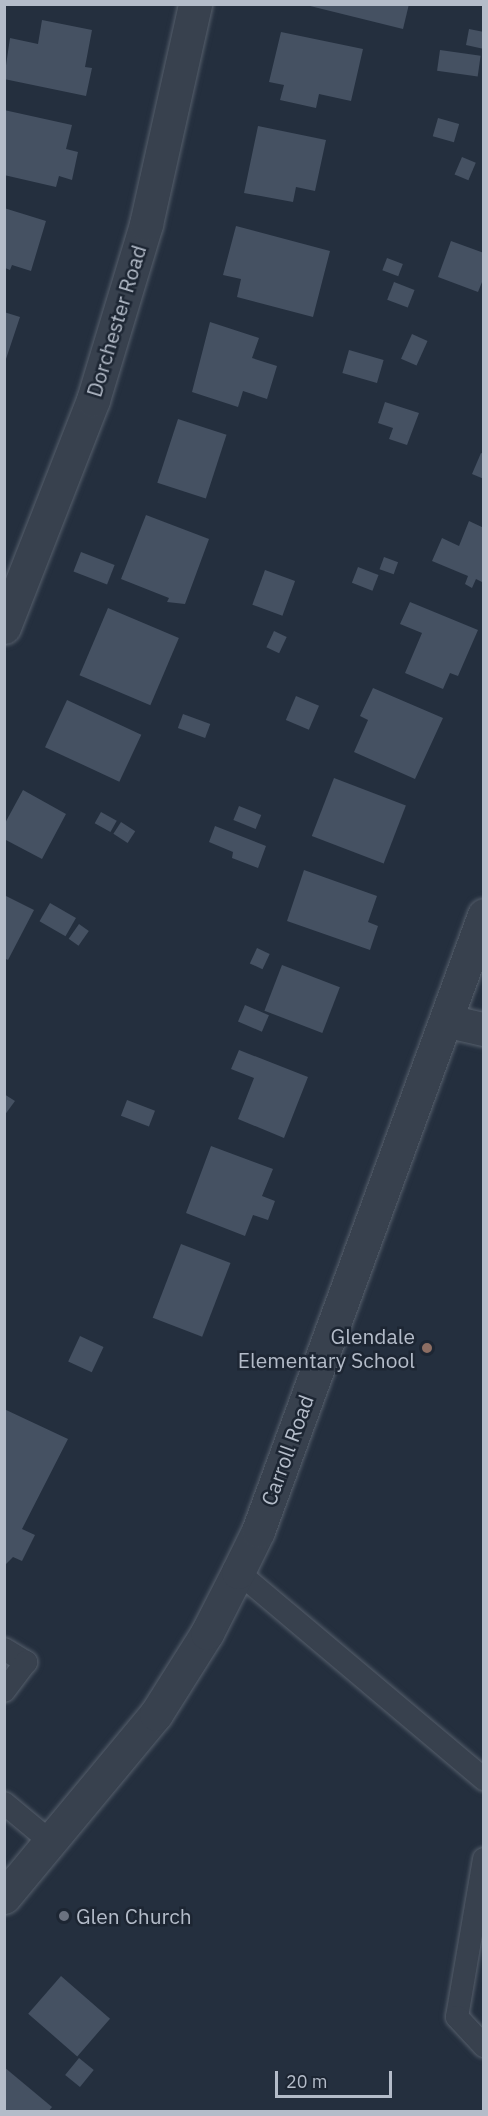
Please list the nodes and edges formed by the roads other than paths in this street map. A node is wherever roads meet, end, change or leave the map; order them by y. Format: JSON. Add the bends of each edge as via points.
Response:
{"nodes":[{"id":1,"x":195,"y":4,"type":"edge"},
{"id":2,"x":4,"y":627,"type":"edge"},
{"id":3,"x":483,"y":915,"type":"edge"},
{"id":4,"x":448,"y":1022,"type":"junction"},
{"id":5,"x":483,"y":1029,"type":"edge"},
{"id":6,"x":238,"y":1572,"type":"junction"},
{"id":7,"x":4,"y":1649,"type":"edge"},
{"id":8,"x":4,"y":1691,"type":"edge"},
{"id":9,"x":483,"y":1779,"type":"edge"},
{"id":10,"x":4,"y":1803,"type":"edge"},
{"id":11,"x":51,"y":1842,"type":"junction"},
{"id":12,"x":483,"y":1859,"type":"edge"},
{"id":13,"x":4,"y":1897,"type":"edge"},
{"id":14,"x":483,"y":2046,"type":"edge"}],
"edges":[{"from":1,"to":2,"type":"street","name":"Dorchester Road","via":[[146,224],[93,400]]},
{"from":3,"to":4,"type":"street","name":"Carroll Road"},
{"from":4,"to":5,"type":"street"},
{"from":4,"to":6,"type":"street","name":"Carroll Road","via":[[258,1531]]},
{"from":6,"to":9,"type":"lane"},
{"from":6,"to":11,"type":"street","name":"Carroll Road","via":[[207,1633],[156,1714]]},
{"from":7,"to":8,"type":"lane","via":[[26,1662]]},
{"from":10,"to":11,"type":"lane"},
{"from":11,"to":13,"type":"street","name":"Carroll Road"},
{"from":12,"to":14,"type":"lane","via":[[457,2017]]}]}
